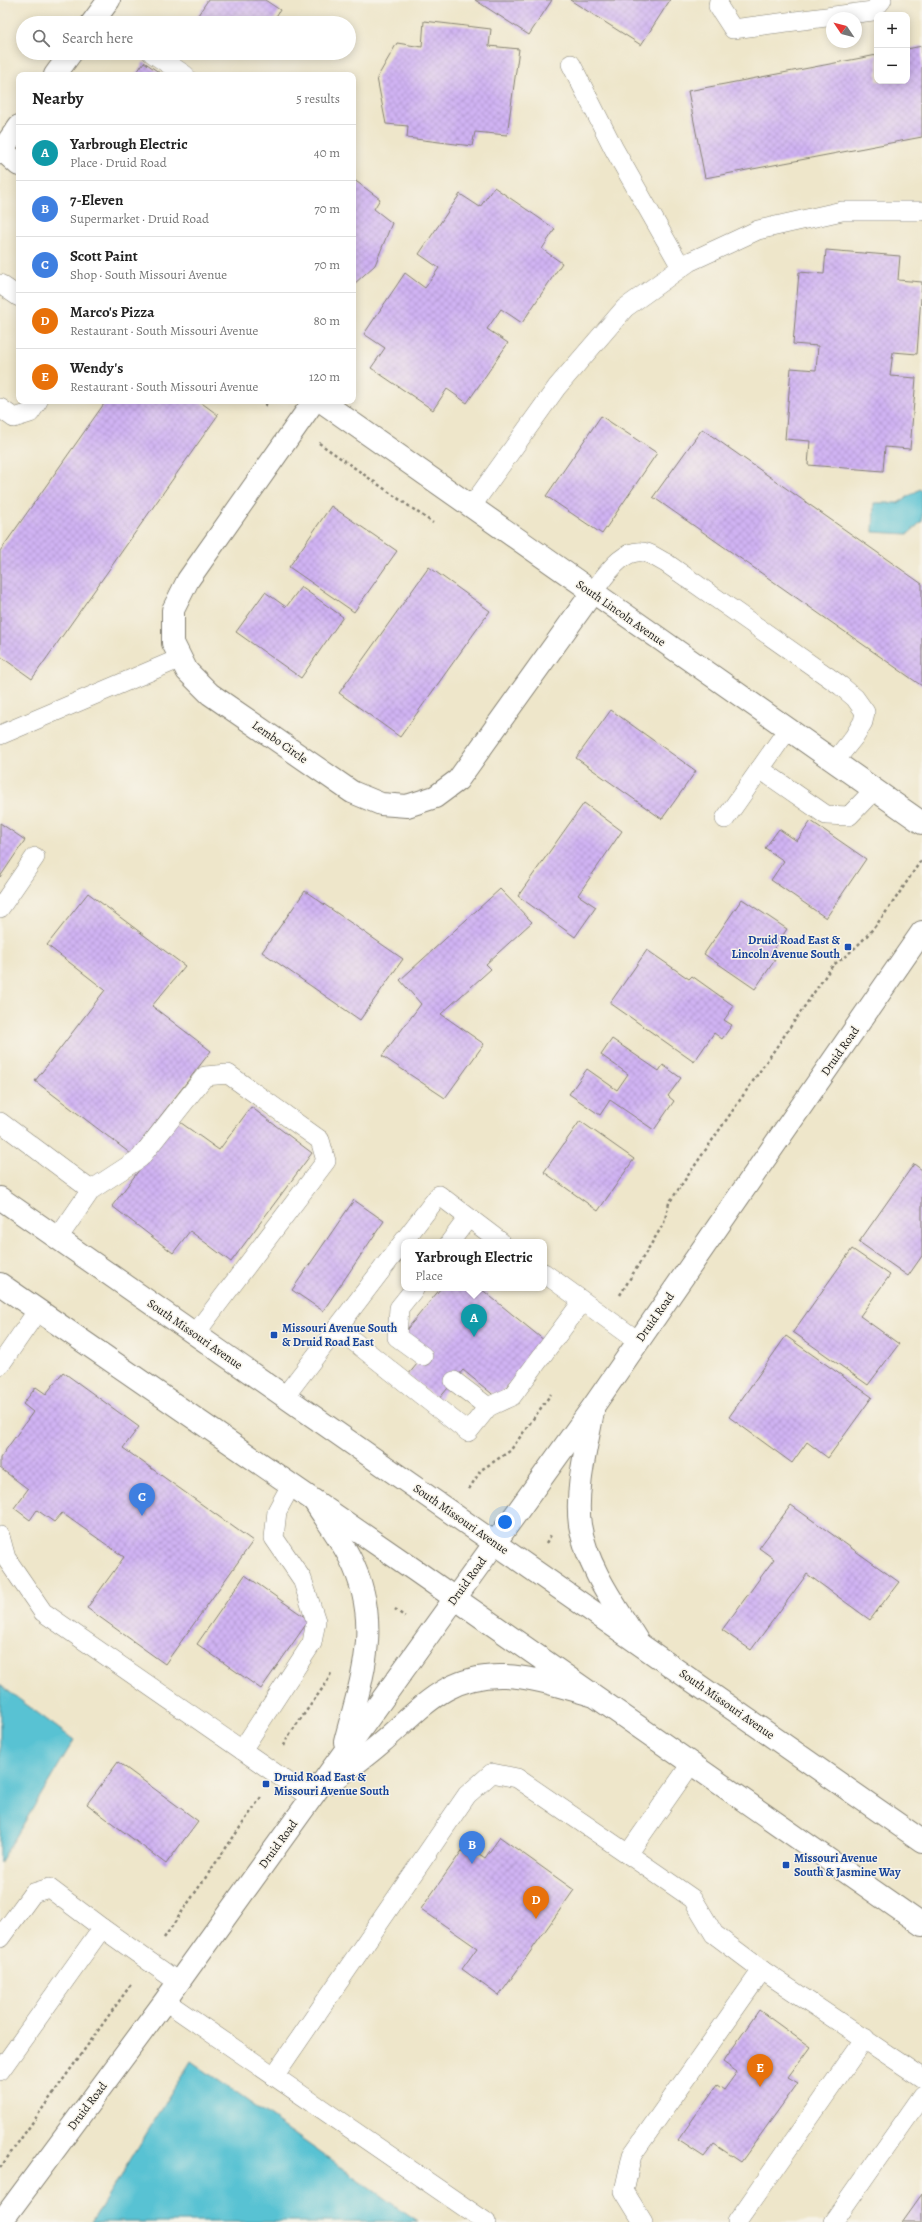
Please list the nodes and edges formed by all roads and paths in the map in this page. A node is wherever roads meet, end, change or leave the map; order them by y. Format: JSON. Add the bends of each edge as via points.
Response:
{"nodes":[{"id":1,"x":719,"y":0,"type":"edge"},
{"id":2,"x":882,"y":0,"type":"edge"},
{"id":3,"x":66,"y":60,"type":"edge"},
{"id":4,"x":162,"y":60,"type":"edge"},
{"id":5,"x":571,"y":64,"type":"dead end"},
{"id":6,"x":57,"y":72,"type":"edge"},
{"id":7,"x":180,"y":72,"type":"edge"},
{"id":8,"x":16,"y":130,"type":"edge"},
{"id":9,"x":1,"y":151,"type":"edge"},
{"id":10,"x":16,"y":163,"type":"edge"},
{"id":11,"x":922,"y":211,"type":"edge"},
{"id":12,"x":681,"y":267,"type":"junction"},
{"id":13,"x":0,"y":284,"type":"edge"},
{"id":14,"x":16,"y":296,"type":"edge"},
{"id":15,"x":36,"y":404,"type":"edge"},
{"id":16,"x":312,"y":404,"type":"edge"},
{"id":17,"x":325,"y":404,"type":"edge"},
{"id":18,"x":0,"y":408,"type":"edge"},
{"id":19,"x":316,"y":440,"type":"dead end"},
{"id":20,"x":471,"y":507,"type":"junction"},
{"id":21,"x":433,"y":523,"type":"dead end"},
{"id":22,"x":592,"y":593,"type":"junction"},
{"id":23,"x":181,"y":658,"type":"junction"},
{"id":24,"x":788,"y":729,"type":"junction"},
{"id":25,"x":0,"y":735,"type":"edge"},
{"id":26,"x":834,"y":762,"type":"junction"},
{"id":27,"x":760,"y":769,"type":"junction"},
{"id":28,"x":874,"y":790,"type":"junction"},
{"id":29,"x":726,"y":819,"type":"dead end"},
{"id":30,"x":922,"y":823,"type":"edge"},
{"id":31,"x":35,"y":857,"type":"dead end"},
{"id":32,"x":922,"y":859,"type":"edge"},
{"id":33,"x":920,"y":862,"type":"dead end"},
{"id":34,"x":0,"y":908,"type":"edge"},
{"id":35,"x":922,"y":932,"type":"edge"},
{"id":36,"x":0,"y":1122,"type":"edge"},
{"id":37,"x":91,"y":1190,"type":"junction"},
{"id":38,"x":0,"y":1198,"type":"edge"},
{"id":39,"x":468,"y":1218,"type":"junction"},
{"id":40,"x":58,"y":1238,"type":"junction"},
{"id":41,"x":405,"y":1239,"type":"edge"},
{"id":42,"x":452,"y":1239,"type":"edge"},
{"id":43,"x":498,"y":1239,"type":"edge"},
{"id":44,"x":401,"y":1244,"type":"edge"},
{"id":45,"x":547,"y":1275,"type":"edge"},
{"id":46,"x":0,"y":1284,"type":"edge"},
{"id":47,"x":413,"y":1291,"type":"edge"},
{"id":48,"x":582,"y":1302,"type":"junction"},
{"id":49,"x":38,"y":1310,"type":"junction"},
{"id":50,"x":337,"y":1328,"type":"junction"},
{"id":51,"x":195,"y":1334,"type":"junction"},
{"id":52,"x":638,"y":1341,"type":"junction"},
{"id":53,"x":423,"y":1356,"type":"dead end"},
{"id":54,"x":0,"y":1365,"type":"edge"},
{"id":55,"x":454,"y":1380,"type":"dead end"},
{"id":56,"x":285,"y":1396,"type":"junction"},
{"id":57,"x":595,"y":1404,"type":"junction"},
{"id":58,"x":488,"y":1407,"type":"junction"},
{"id":59,"x":291,"y":1485,"type":"junction"},
{"id":60,"x":314,"y":1501,"type":"junction"},
{"id":61,"x":0,"y":1536,"type":"edge"},
{"id":62,"x":495,"y":1544,"type":"junction"},
{"id":63,"x":454,"y":1599,"type":"junction"},
{"id":64,"x":392,"y":1606,"type":"dead end"},
{"id":65,"x":405,"y":1617,"type":"dead end"},
{"id":66,"x":638,"y":1642,"type":"junction"},
{"id":67,"x":593,"y":1695,"type":"junction"},
{"id":68,"x":242,"y":1750,"type":"junction"},
{"id":69,"x":342,"y":1755,"type":"junction"},
{"id":70,"x":691,"y":1764,"type":"junction"},
{"id":71,"x":312,"y":1798,"type":"junction"},
{"id":72,"x":921,"y":1838,"type":"edge"},
{"id":73,"x":628,"y":1854,"type":"junction"},
{"id":74,"x":922,"y":1925,"type":"edge"},
{"id":75,"x":102,"y":1928,"type":"junction"},
{"id":76,"x":0,"y":1938,"type":"edge"},
{"id":77,"x":762,"y":1970,"type":"junction"},
{"id":78,"x":178,"y":1982,"type":"junction"},
{"id":79,"x":165,"y":2001,"type":"junction"},
{"id":80,"x":865,"y":2038,"type":"junction"},
{"id":81,"x":0,"y":2071,"type":"edge"},
{"id":82,"x":274,"y":2076,"type":"junction"},
{"id":83,"x":922,"y":2078,"type":"edge"},
{"id":84,"x":922,"y":2095,"type":"edge"},
{"id":85,"x":1,"y":2222,"type":"edge"},
{"id":86,"x":486,"y":2222,"type":"edge"},
{"id":87,"x":643,"y":2222,"type":"edge"},
{"id":88,"x":737,"y":2222,"type":"edge"},
{"id":89,"x":833,"y":2222,"type":"edge"}],
"edges":[{"from":1,"to":2,"type":"lane","via":[[718,6],[733,29],[873,11]]},
{"from":3,"to":6,"type":"street"},
{"from":4,"to":7,"type":"lane"},
{"from":5,"to":12,"type":"lane","via":[[614,149]]},
{"from":8,"to":9,"type":"street"},
{"from":9,"to":10,"type":"street"},
{"from":11,"to":12,"type":"lane","via":[[842,211],[758,230]]},
{"from":12,"to":20,"type":"lane","via":[[625,308],[557,388]]},
{"from":13,"to":14,"type":"lane"},
{"from":15,"to":18,"type":"lane","via":[[30,413],[14,418]]},
{"from":16,"to":23,"type":"street","name":"Lembo Circle","via":[[185,586],[173,610],[173,643]]},
{"from":17,"to":20,"type":"street","name":"South Lincoln Avenue"},
{"from":19,"to":21,"type":"path"},
{"from":20,"to":22,"type":"street","name":"South Lincoln Avenue"},
{"from":22,"to":23,"type":"street","name":"Lembo Circle","via":[[458,780],[435,797],[407,806],[381,804],[352,792],[210,694],[187,671]]},
{"from":22,"to":24,"type":"street","name":"South Lincoln Avenue"},
{"from":22,"to":26,"type":"lane","via":[[615,564],[631,553],[646,552],[673,568],[855,698],[865,712],[863,722]]},
{"from":23,"to":25,"type":"lane"},
{"from":24,"to":26,"type":"street","name":"South Lincoln Avenue"},
{"from":24,"to":27,"type":"lane"},
{"from":26,"to":28,"type":"street","name":"South Lincoln Avenue"},
{"from":27,"to":28,"type":"lane","via":[[826,815],[849,816]]},
{"from":27,"to":29,"type":"lane"},
{"from":28,"to":30,"type":"street","name":"South Lincoln Avenue"},
{"from":31,"to":34,"type":"lane"},
{"from":32,"to":33,"type":"path"},
{"from":35,"to":52,"type":"street","name":"Druid Road"},
{"from":36,"to":37,"type":"lane"},
{"from":37,"to":40,"type":"lane"},
{"from":37,"to":51,"type":"lane","via":[[140,1158],[205,1076],[228,1074],[320,1140],[326,1161]]},
{"from":38,"to":40,"type":"street","name":"South Missouri Avenue"},
{"from":39,"to":41,"type":"lane","via":[[438,1196]]},
{"from":39,"to":42,"type":"lane"},
{"from":39,"to":43,"type":"lane"},
{"from":40,"to":51,"type":"street","name":"South Missouri Avenue"},
{"from":44,"to":50,"type":"lane"},
{"from":45,"to":48,"type":"lane"},
{"from":46,"to":49,"type":"street"},
{"from":47,"to":53,"type":"lane","via":[[400,1308],[397,1336]]},
{"from":48,"to":52,"type":"lane"},
{"from":48,"to":58,"type":"lane","via":[[512,1396]]},
{"from":49,"to":54,"type":"lane"},
{"from":49,"to":59,"type":"street"},
{"from":50,"to":56,"type":"lane"},
{"from":50,"to":58,"type":"lane","via":[[468,1432]]},
{"from":51,"to":56,"type":"street","name":"South Missouri Avenue"},
{"from":52,"to":57,"type":"street","name":"Druid Road"},
{"from":55,"to":58,"type":"lane"},
{"from":56,"to":62,"type":"street","name":"South Missouri Avenue"},
{"from":57,"to":62,"type":"street","name":"Druid Road"},
{"from":57,"to":66,"type":"street","via":[[580,1480],[580,1525],[590,1558]]},
{"from":59,"to":60,"type":"street"},
{"from":59,"to":68,"type":"lane","via":[[277,1511],[274,1538],[302,1579],[316,1621],[312,1643]]},
{"from":60,"to":63,"type":"street"},
{"from":60,"to":69,"type":"street","via":[[350,1557],[361,1584],[368,1612],[369,1630],[364,1670]]},
{"from":61,"to":68,"type":"lane","via":[[6,1558],[43,1612]]},
{"from":62,"to":63,"type":"street","name":"Druid Road"},
{"from":62,"to":66,"type":"street","name":"South Missouri Avenue"},
{"from":63,"to":67,"type":"street"},
{"from":63,"to":69,"type":"street","name":"Druid Road"},
{"from":64,"to":65,"type":"path"},
{"from":66,"to":72,"type":"street","name":"South Missouri Avenue"},
{"from":67,"to":70,"type":"street"},
{"from":67,"to":71,"type":"street","via":[[540,1681],[505,1676],[468,1679],[431,1697],[382,1743]]},
{"from":68,"to":71,"type":"lane"},
{"from":69,"to":71,"type":"street","name":"Druid Road"},
{"from":70,"to":73,"type":"lane"},
{"from":70,"to":74,"type":"street"},
{"from":71,"to":78,"type":"street","name":"Druid Road"},
{"from":73,"to":77,"type":"lane","via":[[693,1899],[714,1934]]},
{"from":73,"to":82,"type":"lane","via":[[517,1778],[492,1773],[467,1796]]},
{"from":75,"to":76,"type":"lane","via":[[50,1888],[33,1893]]},
{"from":75,"to":78,"type":"lane"},
{"from":75,"to":81,"type":"lane"},
{"from":77,"to":80,"type":"lane"},
{"from":77,"to":87,"type":"lane","via":[[632,2155],[624,2192]]},
{"from":78,"to":79,"type":"street","name":"Druid Road"},
{"from":79,"to":82,"type":"lane"},
{"from":79,"to":85,"type":"street","name":"Druid Road"},
{"from":80,"to":83,"type":"lane"},
{"from":80,"to":88,"type":"lane"},
{"from":82,"to":86,"type":"lane"},
{"from":84,"to":89,"type":"lane"}]}
